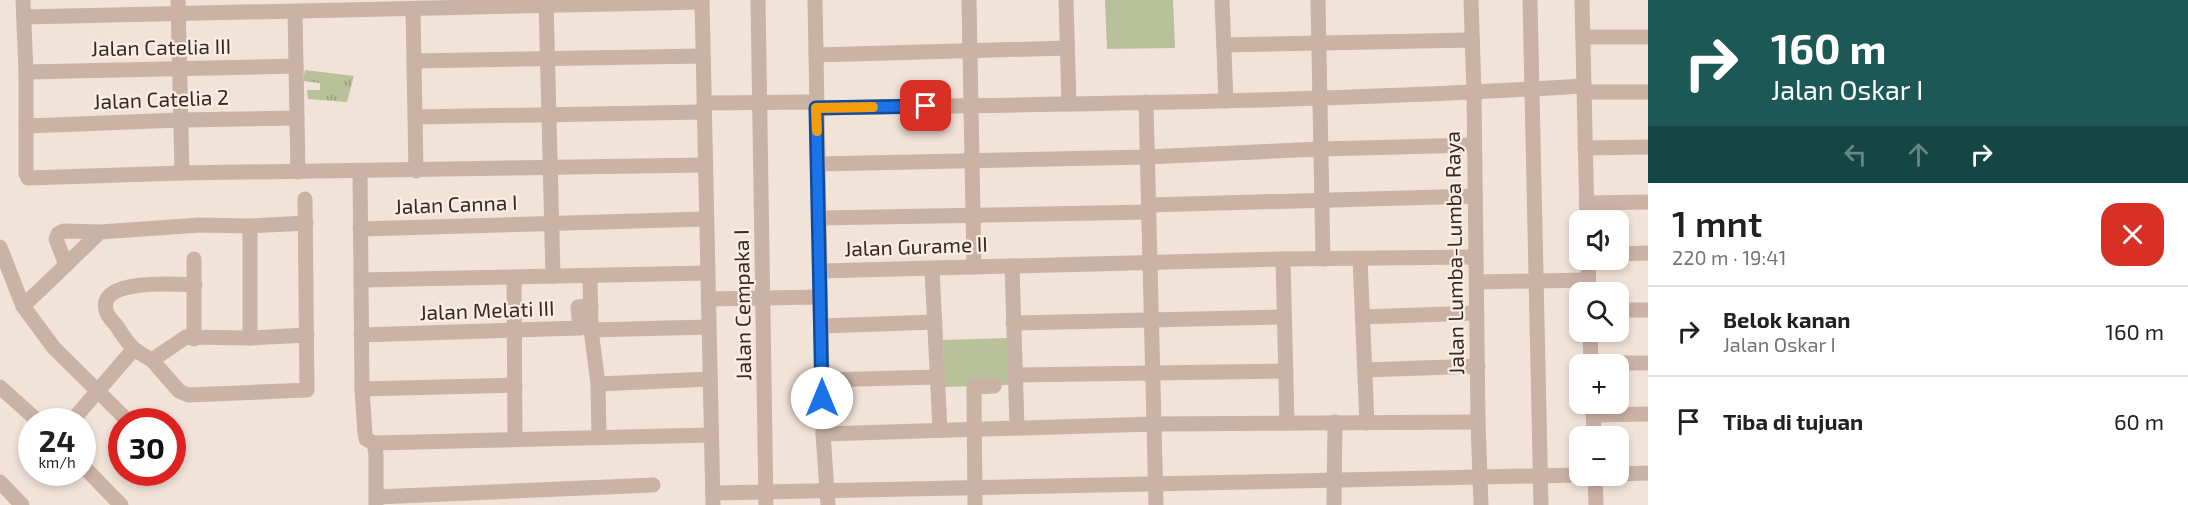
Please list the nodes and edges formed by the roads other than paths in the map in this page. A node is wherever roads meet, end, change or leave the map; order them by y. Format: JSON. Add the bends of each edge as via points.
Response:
{"nodes":[{"id":1,"x":23,"y":0,"type":"edge"},
{"id":2,"x":758,"y":0,"type":"edge"},
{"id":3,"x":815,"y":0,"type":"edge"},
{"id":4,"x":969,"y":0,"type":"edge"},
{"id":5,"x":1066,"y":0,"type":"edge"},
{"id":6,"x":1222,"y":0,"type":"edge"},
{"id":7,"x":1317,"y":0,"type":"edge"},
{"id":8,"x":1471,"y":0,"type":"edge"},
{"id":9,"x":1530,"y":0,"type":"edge"},
{"id":10,"x":1582,"y":0,"type":"edge"},
{"id":11,"x":702,"y":1,"type":"edge"},
{"id":12,"x":546,"y":3,"type":"edge"},
{"id":13,"x":350,"y":6,"type":"edge"},
{"id":14,"x":178,"y":7,"type":"edge"},
{"id":15,"x":413,"y":10,"type":"junction"},
{"id":16,"x":295,"y":12,"type":"junction"},
{"id":17,"x":24,"y":18,"type":"junction"},
{"id":18,"x":1583,"y":37,"type":"junction"},
{"id":19,"x":1648,"y":37,"type":"edge"},
{"id":20,"x":1472,"y":40,"type":"junction"},
{"id":21,"x":1319,"y":43,"type":"junction"},
{"id":22,"x":1224,"y":45,"type":"junction"},
{"id":23,"x":1067,"y":48,"type":"junction"},
{"id":24,"x":970,"y":51,"type":"junction"},
{"id":25,"x":816,"y":55,"type":"junction"},
{"id":26,"x":703,"y":56,"type":"junction"},
{"id":27,"x":547,"y":58,"type":"junction"},
{"id":28,"x":414,"y":61,"type":"junction"},
{"id":29,"x":296,"y":66,"type":"junction"},
{"id":30,"x":179,"y":68,"type":"junction"},
{"id":31,"x":26,"y":72,"type":"junction"},
{"id":32,"x":1531,"y":89,"type":"junction"},
{"id":33,"x":1583,"y":89,"type":"junction"},
{"id":34,"x":1648,"y":92,"type":"edge"},
{"id":35,"x":1474,"y":93,"type":"junction"},
{"id":36,"x":1320,"y":98,"type":"junction"},
{"id":37,"x":1226,"y":100,"type":"junction"},
{"id":38,"x":1146,"y":102,"type":"junction"},
{"id":39,"x":760,"y":104,"type":"junction"},
{"id":40,"x":1069,"y":104,"type":"junction"},
{"id":41,"x":970,"y":106,"type":"junction"},
{"id":42,"x":704,"y":108,"type":"junction"},
{"id":43,"x":816,"y":108,"type":"junction"},
{"id":44,"x":549,"y":115,"type":"junction"},
{"id":45,"x":415,"y":117,"type":"junction"},
{"id":46,"x":297,"y":118,"type":"junction"},
{"id":47,"x":180,"y":120,"type":"junction"},
{"id":48,"x":27,"y":126,"type":"junction"},
{"id":49,"x":1474,"y":145,"type":"junction"},
{"id":50,"x":1648,"y":147,"type":"edge"},
{"id":51,"x":1585,"y":148,"type":"junction"},
{"id":52,"x":1321,"y":149,"type":"junction"},
{"id":53,"x":1147,"y":157,"type":"junction"},
{"id":54,"x":972,"y":161,"type":"junction"},
{"id":55,"x":817,"y":164,"type":"junction"},
{"id":56,"x":704,"y":165,"type":"junction"},
{"id":57,"x":550,"y":168,"type":"junction"},
{"id":58,"x":360,"y":171,"type":"junction"},
{"id":59,"x":416,"y":171,"type":"junction"},
{"id":60,"x":298,"y":172,"type":"junction"},
{"id":61,"x":182,"y":173,"type":"junction"},
{"id":62,"x":1475,"y":196,"type":"junction"},
{"id":63,"x":305,"y":199,"type":"dead end"},
{"id":64,"x":1322,"y":199,"type":"junction"},
{"id":65,"x":1648,"y":201,"type":"edge"},
{"id":66,"x":1586,"y":203,"type":"junction"},
{"id":67,"x":1149,"y":209,"type":"junction"},
{"id":68,"x":1586,"y":210,"type":"edge"},
{"id":69,"x":973,"y":214,"type":"junction"},
{"id":70,"x":819,"y":218,"type":"junction"},
{"id":71,"x":705,"y":219,"type":"junction"},
{"id":72,"x":306,"y":223,"type":"junction"},
{"id":73,"x":552,"y":223,"type":"junction"},
{"id":74,"x":250,"y":226,"type":"junction"},
{"id":75,"x":360,"y":229,"type":"junction"},
{"id":76,"x":100,"y":232,"type":"junction"},
{"id":77,"x":0,"y":247,"type":"edge"},
{"id":78,"x":1629,"y":254,"type":"edge"},
{"id":79,"x":1648,"y":254,"type":"edge"},
{"id":80,"x":1476,"y":257,"type":"junction"},
{"id":81,"x":1323,"y":258,"type":"junction"},
{"id":82,"x":194,"y":259,"type":"dead end"},
{"id":83,"x":1283,"y":259,"type":"junction"},
{"id":84,"x":1360,"y":259,"type":"junction"},
{"id":85,"x":1150,"y":263,"type":"junction"},
{"id":86,"x":66,"y":265,"type":"junction"},
{"id":87,"x":1012,"y":266,"type":"junction"},
{"id":88,"x":974,"y":267,"type":"junction"},
{"id":89,"x":932,"y":269,"type":"junction"},
{"id":90,"x":820,"y":271,"type":"junction"},
{"id":91,"x":707,"y":273,"type":"junction"},
{"id":92,"x":554,"y":276,"type":"junction"},
{"id":93,"x":590,"y":276,"type":"junction"},
{"id":94,"x":514,"y":277,"type":"junction"},
{"id":95,"x":361,"y":280,"type":"junction"},
{"id":96,"x":1536,"y":280,"type":"junction"},
{"id":97,"x":1477,"y":282,"type":"junction"},
{"id":98,"x":1569,"y":284,"type":"edge"},
{"id":99,"x":195,"y":285,"type":"junction"},
{"id":100,"x":820,"y":297,"type":"junction"},
{"id":101,"x":764,"y":298,"type":"junction"},
{"id":102,"x":708,"y":299,"type":"junction"},
{"id":103,"x":23,"y":306,"type":"junction"},
{"id":104,"x":591,"y":306,"type":"junction"},
{"id":105,"x":1629,"y":310,"type":"edge"},
{"id":106,"x":1648,"y":310,"type":"edge"},
{"id":107,"x":1477,"y":313,"type":"junction"},
{"id":108,"x":1284,"y":317,"type":"junction"},
{"id":109,"x":1362,"y":317,"type":"junction"},
{"id":110,"x":1152,"y":320,"type":"junction"},
{"id":111,"x":935,"y":322,"type":"junction"},
{"id":112,"x":1013,"y":323,"type":"junction"},
{"id":113,"x":822,"y":326,"type":"junction"},
{"id":114,"x":708,"y":327,"type":"junction"},
{"id":115,"x":591,"y":330,"type":"junction"},
{"id":116,"x":514,"y":332,"type":"junction"},
{"id":117,"x":307,"y":335,"type":"junction"},
{"id":118,"x":361,"y":335,"type":"junction"},
{"id":119,"x":250,"y":338,"type":"junction"},
{"id":120,"x":194,"y":339,"type":"junction"},
{"id":121,"x":133,"y":351,"type":"junction"},
{"id":122,"x":152,"y":360,"type":"junction"},
{"id":123,"x":1629,"y":363,"type":"edge"},
{"id":124,"x":1648,"y":363,"type":"edge"},
{"id":125,"x":1478,"y":366,"type":"junction"},
{"id":126,"x":1365,"y":370,"type":"junction"},
{"id":127,"x":1286,"y":371,"type":"junction"},
{"id":128,"x":1153,"y":373,"type":"junction"},
{"id":129,"x":1015,"y":375,"type":"junction"},
{"id":130,"x":937,"y":376,"type":"junction"},
{"id":131,"x":710,"y":379,"type":"junction"},
{"id":132,"x":822,"y":380,"type":"junction"},
{"id":133,"x":598,"y":384,"type":"junction"},
{"id":134,"x":515,"y":385,"type":"junction"},
{"id":135,"x":994,"y":386,"type":"dead end"},
{"id":136,"x":0,"y":387,"type":"edge"},
{"id":137,"x":362,"y":389,"type":"junction"},
{"id":138,"x":99,"y":390,"type":"junction"},
{"id":139,"x":23,"y":408,"type":"edge"},
{"id":140,"x":83,"y":408,"type":"edge"},
{"id":141,"x":116,"y":408,"type":"edge"},
{"id":142,"x":1629,"y":412,"type":"edge"},
{"id":143,"x":1648,"y":414,"type":"edge"},
{"id":144,"x":1335,"y":422,"type":"junction"},
{"id":145,"x":1478,"y":422,"type":"junction"},
{"id":146,"x":1287,"y":423,"type":"junction"},
{"id":147,"x":1367,"y":423,"type":"junction"},
{"id":148,"x":1154,"y":424,"type":"junction"},
{"id":149,"x":1017,"y":427,"type":"junction"},
{"id":150,"x":940,"y":430,"type":"junction"},
{"id":151,"x":973,"y":430,"type":"junction"},
{"id":152,"x":823,"y":434,"type":"junction"},
{"id":153,"x":711,"y":435,"type":"junction"},
{"id":154,"x":599,"y":436,"type":"junction"},
{"id":155,"x":516,"y":439,"type":"junction"},
{"id":156,"x":374,"y":443,"type":"junction"},
{"id":157,"x":1648,"y":473,"type":"edge"},
{"id":158,"x":1629,"y":474,"type":"edge"},
{"id":159,"x":1540,"y":475,"type":"junction"},
{"id":160,"x":1569,"y":475,"type":"edge"},
{"id":161,"x":1480,"y":477,"type":"junction"},
{"id":162,"x":96,"y":479,"type":"edge"},
{"id":163,"x":1333,"y":481,"type":"junction"},
{"id":164,"x":0,"y":482,"type":"edge"},
{"id":165,"x":1155,"y":484,"type":"junction"},
{"id":166,"x":653,"y":485,"type":"dead end"},
{"id":167,"x":1595,"y":486,"type":"edge"},
{"id":168,"x":975,"y":488,"type":"junction"},
{"id":169,"x":713,"y":499,"type":"edge"},
{"id":170,"x":766,"y":499,"type":"edge"},
{"id":171,"x":827,"y":499,"type":"edge"},
{"id":172,"x":376,"y":501,"type":"edge"},
{"id":173,"x":22,"y":505,"type":"edge"},
{"id":174,"x":121,"y":505,"type":"edge"},
{"id":175,"x":975,"y":505,"type":"edge"},
{"id":176,"x":1156,"y":505,"type":"edge"},
{"id":177,"x":1334,"y":505,"type":"edge"},
{"id":178,"x":1481,"y":505,"type":"edge"},
{"id":179,"x":1540,"y":505,"type":"edge"},
{"id":180,"x":1596,"y":505,"type":"edge"}],
"edges":[{"from":1,"to":17,"type":"street"},
{"from":2,"to":39,"type":"street","name":"Jalan Cempaka I"},
{"from":3,"to":25,"type":"street"},
{"from":4,"to":24,"type":"street"},
{"from":5,"to":23,"type":"street"},
{"from":6,"to":22,"type":"street"},
{"from":7,"to":21,"type":"street"},
{"from":8,"to":20,"type":"street","name":"Jalan Lumba-Lumba Raya"},
{"from":9,"to":32,"type":"street"},
{"from":10,"to":18,"type":"street"},
{"from":11,"to":12,"type":"street"},
{"from":11,"to":26,"type":"street"},
{"from":12,"to":15,"type":"street"},
{"from":12,"to":27,"type":"street"},
{"from":13,"to":15,"type":"street"},
{"from":13,"to":16,"type":"street"},
{"from":14,"to":16,"type":"street"},
{"from":14,"to":17,"type":"street"},
{"from":14,"to":30,"type":"street"},
{"from":15,"to":28,"type":"street"},
{"from":16,"to":29,"type":"street"},
{"from":17,"to":31,"type":"street"},
{"from":18,"to":19,"type":"street"},
{"from":18,"to":33,"type":"street"},
{"from":20,"to":21,"type":"street"},
{"from":20,"to":35,"type":"street","name":"Jalan Lumba-Lumba Raya"},
{"from":21,"to":22,"type":"street"},
{"from":21,"to":36,"type":"street"},
{"from":22,"to":37,"type":"street"},
{"from":23,"to":24,"type":"street"},
{"from":23,"to":40,"type":"street"},
{"from":24,"to":25,"type":"street"},
{"from":24,"to":41,"type":"street"},
{"from":25,"to":43,"type":"street"},
{"from":26,"to":27,"type":"street"},
{"from":26,"to":42,"type":"street"},
{"from":27,"to":28,"type":"street"},
{"from":27,"to":44,"type":"street"},
{"from":28,"to":45,"type":"street"},
{"from":29,"to":30,"type":"street","name":"Jalan Catelia III"},
{"from":29,"to":46,"type":"street"},
{"from":30,"to":31,"type":"street","name":"Jalan Catelia III"},
{"from":30,"to":47,"type":"street"},
{"from":31,"to":48,"type":"street"},
{"from":32,"to":33,"type":"street"},
{"from":32,"to":35,"type":"street"},
{"from":32,"to":96,"type":"street"},
{"from":33,"to":34,"type":"street"},
{"from":33,"to":51,"type":"street"},
{"from":35,"to":36,"type":"street"},
{"from":35,"to":49,"type":"street","name":"Jalan Lumba-Lumba Raya"},
{"from":36,"to":37,"type":"street"},
{"from":36,"to":52,"type":"street"},
{"from":37,"to":38,"type":"street"},
{"from":38,"to":40,"type":"street"},
{"from":38,"to":53,"type":"street"},
{"from":39,"to":42,"type":"street"},
{"from":39,"to":43,"type":"street","via":[[806,102]]},
{"from":39,"to":101,"type":"street","name":"Jalan Cempaka I"},
{"from":40,"to":41,"type":"street"},
{"from":41,"to":43,"type":"street"},
{"from":41,"to":54,"type":"street"},
{"from":42,"to":44,"type":"street"},
{"from":42,"to":56,"type":"street"},
{"from":43,"to":55,"type":"street"},
{"from":44,"to":45,"type":"street"},
{"from":44,"to":57,"type":"street"},
{"from":45,"to":59,"type":"street"},
{"from":46,"to":47,"type":"street","name":"Jalan Catelia 2"},
{"from":46,"to":60,"type":"street"},
{"from":47,"to":48,"type":"street","name":"Jalan Catelia 2"},
{"from":47,"to":61,"type":"street"},
{"from":48,"to":61,"type":"street","via":[[28,178]]},
{"from":49,"to":52,"type":"street"},
{"from":49,"to":62,"type":"street","name":"Jalan Lumba-Lumba Raya"},
{"from":50,"to":51,"type":"street"},
{"from":51,"to":66,"type":"street"},
{"from":52,"to":53,"type":"street"},
{"from":52,"to":64,"type":"street"},
{"from":53,"to":54,"type":"street"},
{"from":53,"to":67,"type":"street"},
{"from":54,"to":55,"type":"street"},
{"from":54,"to":69,"type":"street"},
{"from":55,"to":70,"type":"street"},
{"from":56,"to":57,"type":"street"},
{"from":56,"to":71,"type":"street"},
{"from":57,"to":59,"type":"street"},
{"from":57,"to":73,"type":"street"},
{"from":58,"to":59,"type":"street"},
{"from":58,"to":60,"type":"street"},
{"from":58,"to":75,"type":"street"},
{"from":60,"to":61,"type":"street"},
{"from":62,"to":64,"type":"street"},
{"from":62,"to":80,"type":"street","name":"Jalan Lumba-Lumba Raya"},
{"from":63,"to":72,"type":"street"},
{"from":64,"to":67,"type":"street"},
{"from":64,"to":81,"type":"street"},
{"from":65,"to":66,"type":"street"},
{"from":66,"to":68,"type":"street"},
{"from":67,"to":69,"type":"street"},
{"from":67,"to":85,"type":"street"},
{"from":69,"to":70,"type":"street"},
{"from":69,"to":88,"type":"street"},
{"from":70,"to":90,"type":"street"},
{"from":71,"to":73,"type":"street","name":"Jalan Canna I"},
{"from":71,"to":91,"type":"street"},
{"from":72,"to":74,"type":"street"},
{"from":72,"to":117,"type":"street"},
{"from":73,"to":75,"type":"street","name":"Jalan Canna I"},
{"from":73,"to":92,"type":"street"},
{"from":74,"to":76,"type":"street"},
{"from":74,"to":119,"type":"street"},
{"from":75,"to":95,"type":"street"},
{"from":76,"to":86,"type":"street"},
{"from":76,"to":86,"type":"street","via":[[58,234],[56,239]]},
{"from":77,"to":103,"type":"street"},
{"from":78,"to":79,"type":"street"},
{"from":80,"to":84,"type":"street","name":"Jalan Gurame II"},
{"from":80,"to":97,"type":"street","name":"Jalan Lumba-Lumba Raya"},
{"from":81,"to":83,"type":"street","name":"Jalan Gurame II"},
{"from":81,"to":84,"type":"street","name":"Jalan Gurame II"},
{"from":82,"to":99,"type":"street"},
{"from":83,"to":85,"type":"street","name":"Jalan Gurame II"},
{"from":83,"to":108,"type":"street"},
{"from":84,"to":109,"type":"street"},
{"from":85,"to":87,"type":"street","name":"Jalan Gurame II"},
{"from":85,"to":110,"type":"street"},
{"from":86,"to":103,"type":"street"},
{"from":87,"to":88,"type":"street","name":"Jalan Gurame II"},
{"from":87,"to":112,"type":"street"},
{"from":88,"to":89,"type":"street","name":"Jalan Gurame II"},
{"from":89,"to":90,"type":"street","name":"Jalan Gurame II"},
{"from":89,"to":111,"type":"street"},
{"from":90,"to":100,"type":"street"},
{"from":91,"to":93,"type":"street"},
{"from":91,"to":102,"type":"street"},
{"from":92,"to":93,"type":"street"},
{"from":92,"to":94,"type":"street"},
{"from":93,"to":104,"type":"street"},
{"from":94,"to":95,"type":"street"},
{"from":94,"to":116,"type":"street"},
{"from":95,"to":118,"type":"street"},
{"from":96,"to":97,"type":"street"},
{"from":96,"to":98,"type":"street"},
{"from":96,"to":159,"type":"street"},
{"from":97,"to":107,"type":"street","name":"Jalan Lumba-Lumba Raya"},
{"from":99,"to":120,"type":"street"},
{"from":99,"to":121,"type":"street","via":[[126,286],[112,291],[105,302],[106,311]]},
{"from":100,"to":101,"type":"street"},
{"from":100,"to":113,"type":"street"},
{"from":101,"to":102,"type":"street"},
{"from":101,"to":170,"type":"street","name":"Jalan Cempaka I"},
{"from":102,"to":114,"type":"street"},
{"from":103,"to":138,"type":"street","via":[[54,348]]},
{"from":104,"to":115,"type":"street"},
{"from":104,"to":116,"type":"street","name":"Jalan Melati III","via":[[578,307],[580,328]]},
{"from":105,"to":106,"type":"street"},
{"from":107,"to":109,"type":"street"},
{"from":107,"to":125,"type":"street","name":"Jalan Lumba-Lumba Raya"},
{"from":108,"to":110,"type":"street"},
{"from":108,"to":127,"type":"street"},
{"from":109,"to":126,"type":"street"},
{"from":110,"to":112,"type":"street"},
{"from":110,"to":128,"type":"street"},
{"from":111,"to":113,"type":"street"},
{"from":111,"to":130,"type":"street"},
{"from":112,"to":129,"type":"street"},
{"from":113,"to":132,"type":"street"},
{"from":114,"to":115,"type":"street"},
{"from":114,"to":131,"type":"street"},
{"from":115,"to":133,"type":"street"},
{"from":116,"to":118,"type":"street","name":"Jalan Melati III"},
{"from":116,"to":134,"type":"street"},
{"from":117,"to":119,"type":"street"},
{"from":117,"to":122,"type":"street","via":[[308,385],[302,392],[188,395],[179,391]]},
{"from":118,"to":137,"type":"street"},
{"from":119,"to":120,"type":"street"},
{"from":120,"to":122,"type":"street","via":[[183,338]]},
{"from":121,"to":122,"type":"street"},
{"from":121,"to":138,"type":"street"},
{"from":123,"to":124,"type":"street"},
{"from":125,"to":126,"type":"street"},
{"from":125,"to":145,"type":"street","name":"Jalan Lumba-Lumba Raya"},
{"from":126,"to":147,"type":"street"},
{"from":127,"to":128,"type":"street"},
{"from":127,"to":146,"type":"street"},
{"from":128,"to":129,"type":"street"},
{"from":128,"to":148,"type":"street"},
{"from":129,"to":149,"type":"street"},
{"from":130,"to":132,"type":"street"},
{"from":130,"to":150,"type":"street"},
{"from":131,"to":133,"type":"street"},
{"from":131,"to":153,"type":"street"},
{"from":132,"to":152,"type":"street"},
{"from":133,"to":154,"type":"street"},
{"from":134,"to":137,"type":"street"},
{"from":134,"to":155,"type":"street"},
{"from":135,"to":151,"type":"street","via":[[974,389]]},
{"from":136,"to":139,"type":"street"},
{"from":137,"to":156,"type":"street","via":[[364,434]]},
{"from":138,"to":140,"type":"street"},
{"from":138,"to":141,"type":"street"},
{"from":142,"to":143,"type":"street"},
{"from":144,"to":146,"type":"street"},
{"from":144,"to":147,"type":"street"},
{"from":144,"to":163,"type":"street"},
{"from":145,"to":147,"type":"street"},
{"from":145,"to":161,"type":"street","name":"Jalan Lumba-Lumba Raya"},
{"from":146,"to":148,"type":"street"},
{"from":148,"to":149,"type":"street"},
{"from":148,"to":165,"type":"street"},
{"from":149,"to":151,"type":"street"},
{"from":150,"to":151,"type":"street"},
{"from":150,"to":152,"type":"street"},
{"from":151,"to":168,"type":"street"},
{"from":152,"to":171,"type":"street"},
{"from":153,"to":154,"type":"street"},
{"from":153,"to":169,"type":"street"},
{"from":154,"to":155,"type":"street"},
{"from":155,"to":156,"type":"street"},
{"from":156,"to":172,"type":"street"},
{"from":157,"to":158,"type":"street"},
{"from":159,"to":160,"type":"street"},
{"from":159,"to":161,"type":"street"},
{"from":159,"to":179,"type":"street"},
{"from":161,"to":163,"type":"street"},
{"from":161,"to":178,"type":"street","name":"Jalan Lumba-Lumba Raya"},
{"from":162,"to":174,"type":"street"},
{"from":163,"to":165,"type":"street"},
{"from":163,"to":177,"type":"street"},
{"from":164,"to":173,"type":"street"},
{"from":165,"to":168,"type":"street"},
{"from":165,"to":176,"type":"street"},
{"from":166,"to":172,"type":"street"},
{"from":167,"to":180,"type":"street"},
{"from":168,"to":171,"type":"street"},
{"from":168,"to":175,"type":"street"},
{"from":169,"to":170,"type":"street"},
{"from":170,"to":171,"type":"street"}]}
